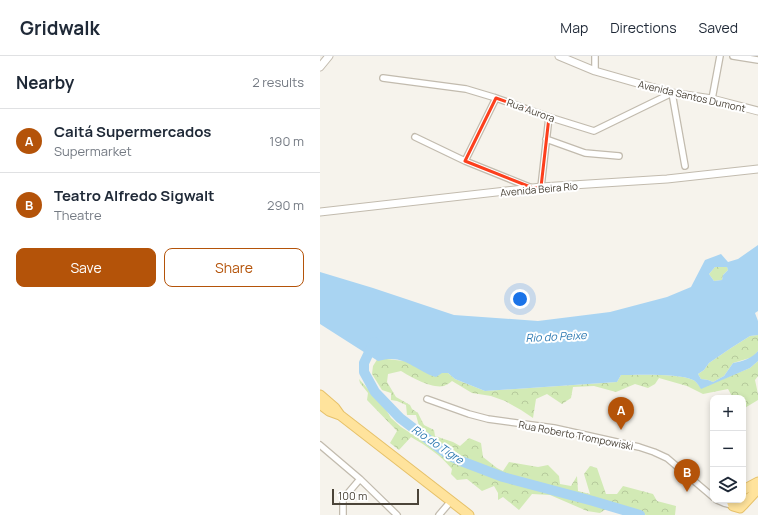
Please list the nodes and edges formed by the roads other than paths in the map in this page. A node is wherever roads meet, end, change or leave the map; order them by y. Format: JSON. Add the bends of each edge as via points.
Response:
{"nodes":[{"id":1,"x":329,"y":56,"type":"edge"},
{"id":2,"x":559,"y":56,"type":"edge"},
{"id":3,"x":595,"y":56,"type":"edge"},
{"id":4,"x":720,"y":56,"type":"edge"},
{"id":5,"x":733,"y":56,"type":"edge"},
{"id":6,"x":758,"y":60,"type":"edge"},
{"id":7,"x":320,"y":67,"type":"edge"},
{"id":8,"x":595,"y":71,"type":"junction"},
{"id":9,"x":382,"y":78,"type":"dead end"},
{"id":10,"x":672,"y":93,"type":"junction"},
{"id":11,"x":496,"y":98,"type":"junction"},
{"id":12,"x":712,"y":99,"type":"junction"},
{"id":13,"x":758,"y":111,"type":"edge"},
{"id":14,"x":549,"y":117,"type":"junction"},
{"id":15,"x":415,"y":137,"type":"dead end"},
{"id":16,"x":546,"y":139,"type":"junction"},
{"id":17,"x":619,"y":156,"type":"dead end"},
{"id":18,"x":465,"y":161,"type":"junction"},
{"id":19,"x":685,"y":166,"type":"dead end"},
{"id":20,"x":758,"y":169,"type":"edge"},
{"id":21,"x":541,"y":187,"type":"junction"},
{"id":22,"x":533,"y":188,"type":"junction"},
{"id":23,"x":320,"y":212,"type":"edge"},
{"id":24,"x":320,"y":395,"type":"edge"},
{"id":25,"x":427,"y":400,"type":"dead end"},
{"id":26,"x":320,"y":404,"type":"edge"},
{"id":27,"x":340,"y":415,"type":"junction"},
{"id":28,"x":320,"y":445,"type":"edge"},
{"id":29,"x":360,"y":479,"type":"junction"},
{"id":30,"x":758,"y":482,"type":"edge"},
{"id":31,"x":746,"y":488,"type":"edge"},
{"id":32,"x":758,"y":489,"type":"edge"},
{"id":33,"x":710,"y":494,"type":"edge"},
{"id":34,"x":451,"y":501,"type":"junction"},
{"id":35,"x":724,"y":503,"type":"edge"},
{"id":36,"x":737,"y":506,"type":"edge"},
{"id":37,"x":343,"y":515,"type":"edge"},
{"id":38,"x":397,"y":515,"type":"edge"},
{"id":39,"x":439,"y":515,"type":"edge"},
{"id":40,"x":469,"y":515,"type":"edge"}],
"edges":[{"from":1,"to":7,"type":"street"},
{"from":2,"to":8,"type":"street","name":"Avenida Santos Dumont"},
{"from":3,"to":8,"type":"street"},
{"from":4,"to":12,"type":"street"},
{"from":5,"to":6,"type":"street"},
{"from":8,"to":10,"type":"street","name":"Avenida Santos Dumont"},
{"from":9,"to":11,"type":"street","name":"Rua Aurora","via":[[466,89]]},
{"from":10,"to":12,"type":"street","name":"Avenida Santos Dumont"},
{"from":10,"to":14,"type":"street","name":"Rua Aurora","via":[[594,131]]},
{"from":10,"to":19,"type":"street"},
{"from":11,"to":14,"type":"street","name":"Rua Aurora"},
{"from":11,"to":18,"type":"street"},
{"from":12,"to":13,"type":"street","name":"Avenida Santos Dumont"},
{"from":14,"to":16,"type":"street"},
{"from":15,"to":18,"type":"street"},
{"from":16,"to":17,"type":"street","via":[[586,153]]},
{"from":16,"to":21,"type":"street"},
{"from":18,"to":22,"type":"street"},
{"from":20,"to":21,"type":"street","name":"Avenida Beira Rio","via":[[667,179]]},
{"from":21,"to":22,"type":"street","name":"Avenida Beira Rio"},
{"from":22,"to":23,"type":"street","name":"Avenida Beira Rio"},
{"from":24,"to":27,"type":"main road"},
{"from":25,"to":33,"type":"street","name":"Rua Roberto Trompowiski","via":[[488,419],[554,428],[654,452],[667,458]]},
{"from":26,"to":27,"type":"main road"},
{"from":27,"to":34,"type":"main road"},
{"from":28,"to":29,"type":"street"},
{"from":29,"to":37,"type":"street","via":[[343,499]]},
{"from":29,"to":38,"type":"street"},
{"from":30,"to":31,"type":"main road"},
{"from":32,"to":36,"type":"main road"},
{"from":34,"to":39,"type":"street"},
{"from":34,"to":40,"type":"main road"},
{"from":35,"to":36,"type":"street"}]}
